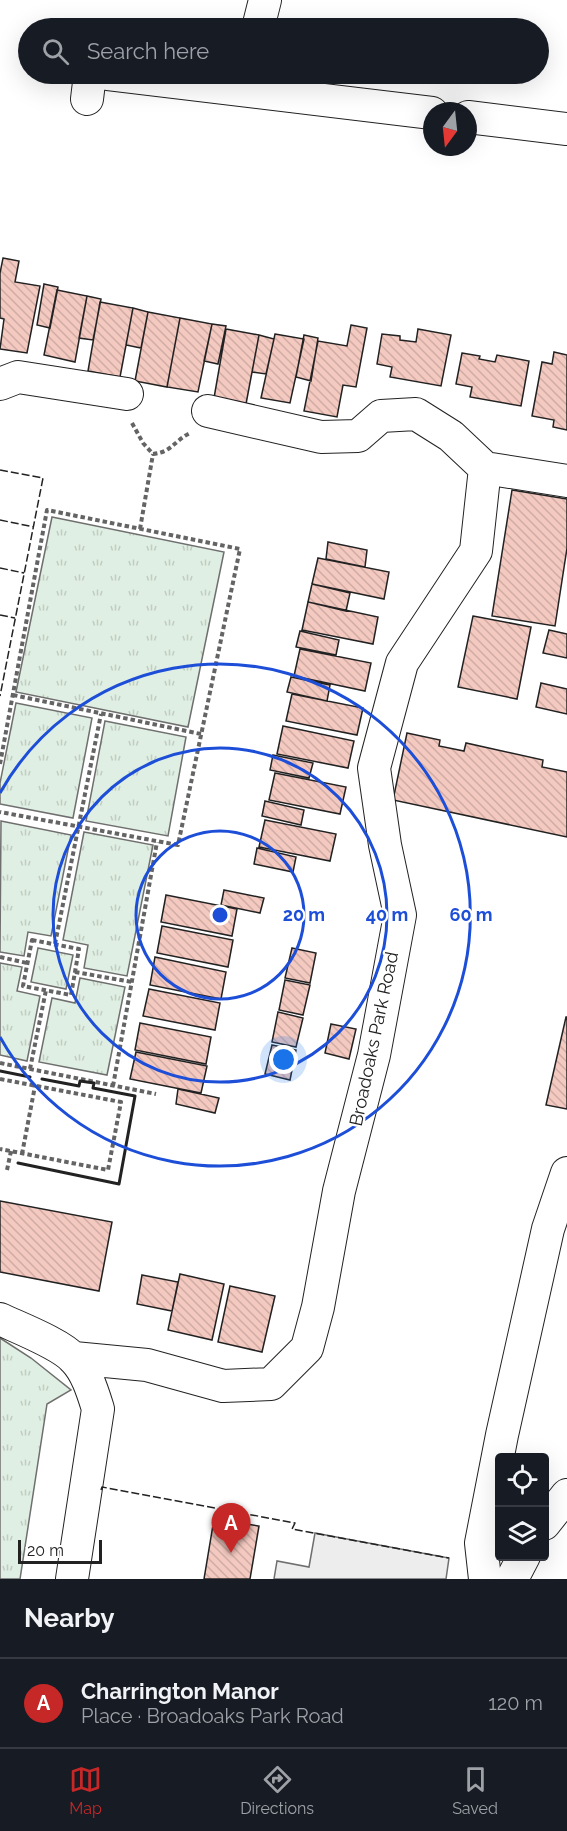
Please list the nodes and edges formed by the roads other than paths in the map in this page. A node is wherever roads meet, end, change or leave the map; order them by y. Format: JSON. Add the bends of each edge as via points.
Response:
{"nodes":[{"id":1,"x":265,"y":0,"type":"edge"},
{"id":2,"x":260,"y":18,"type":"edge"},
{"id":3,"x":262,"y":84,"type":"edge"},
{"id":4,"x":423,"y":111,"type":"edge"},
{"id":5,"x":477,"y":118,"type":"edge"},
{"id":6,"x":567,"y":129,"type":"edge"},
{"id":7,"x":0,"y":384,"type":"edge"},
{"id":8,"x":114,"y":391,"type":"road end"},
{"id":9,"x":217,"y":413,"type":"road end"},
{"id":10,"x":485,"y":468,"type":"junction"},
{"id":11,"x":567,"y":481,"type":"edge"},
{"id":12,"x":567,"y":1173,"type":"edge"},
{"id":13,"x":0,"y":1319,"type":"edge"},
{"id":14,"x":74,"y":1358,"type":"junction"},
{"id":15,"x":567,"y":1496,"type":"edge"},
{"id":16,"x":549,"y":1518,"type":"edge"},
{"id":17,"x":522,"y":1561,"type":"edge"},
{"id":18,"x":72,"y":1579,"type":"edge"},
{"id":19,"x":485,"y":1579,"type":"edge"},
{"id":20,"x":512,"y":1579,"type":"edge"}],
"edges":[{"from":1,"to":2,"type":"street"},
{"from":3,"to":4,"type":"street"},
{"from":5,"to":6,"type":"street"},
{"from":7,"to":8,"type":"street","via":[[18,377]]},
{"from":9,"to":10,"type":"street","via":[[321,437],[358,436],[381,416],[416,414],[451,436]]},
{"from":10,"to":11,"type":"street"},
{"from":10,"to":14,"type":"street","name":"Broadoaks Park Road","via":[[476,551],[402,663],[374,768],[400,915],[374,1055],[339,1191],[307,1348],[271,1384],[223,1386],[147,1365]]},
{"from":12,"to":19,"type":"street","via":[[548,1229],[502,1435],[481,1544]]},
{"from":13,"to":14,"type":"street","name":"Broadoaks Park Road"},
{"from":14,"to":18,"type":"street","name":"Broadoaks Park Road","via":[[98,1409]]},
{"from":15,"to":16,"type":"street"},
{"from":17,"to":20,"type":"street"}]}
